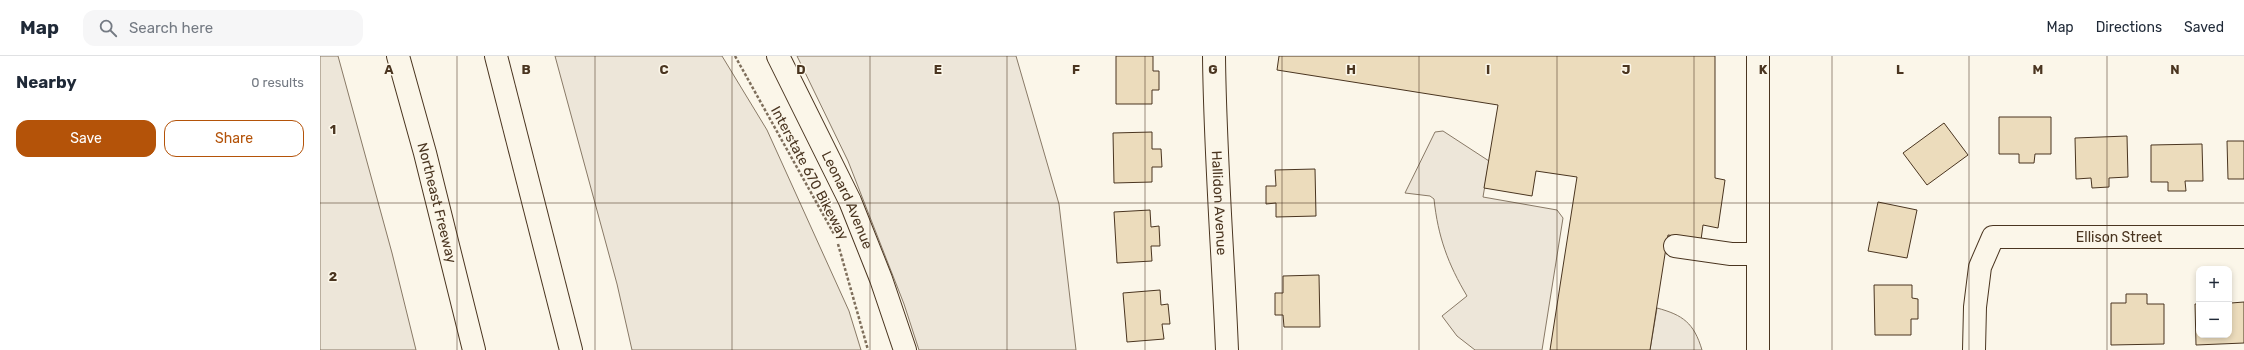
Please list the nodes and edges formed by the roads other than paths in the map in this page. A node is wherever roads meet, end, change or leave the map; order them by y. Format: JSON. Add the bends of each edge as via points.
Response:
{"nodes":[{"id":1,"x":398,"y":56,"type":"edge"},
{"id":2,"x":496,"y":56,"type":"edge"},
{"id":3,"x":778,"y":56,"type":"edge"},
{"id":4,"x":1214,"y":56,"type":"edge"},
{"id":5,"x":1758,"y":56,"type":"edge"},
{"id":6,"x":2244,"y":237,"type":"edge"},
{"id":7,"x":1675,"y":246,"type":"dead end"},
{"id":8,"x":1758,"y":254,"type":"junction"},
{"id":9,"x":474,"y":350,"type":"edge"},
{"id":10,"x":570,"y":350,"type":"edge"},
{"id":11,"x":905,"y":350,"type":"edge"},
{"id":12,"x":1227,"y":350,"type":"edge"},
{"id":13,"x":1758,"y":350,"type":"edge"},
{"id":14,"x":1974,"y":350,"type":"edge"}],
"edges":[{"from":1,"to":9,"type":"main road","name":"Northeast Freeway"},
{"from":2,"to":10,"type":"main road"},
{"from":3,"to":11,"type":"main road","name":"Leonard Avenue","via":[[850,201],[881,279]]},
{"from":4,"to":12,"type":"main road","name":"Hallidon Avenue","via":[[1216,149]]},
{"from":5,"to":8,"type":"main road"},
{"from":6,"to":14,"type":"main road","name":"Ellison Street","via":[[1993,237],[1980,267],[1975,307]]},
{"from":7,"to":8,"type":"main road","via":[[1731,254]]},
{"from":8,"to":13,"type":"main road"}]}
